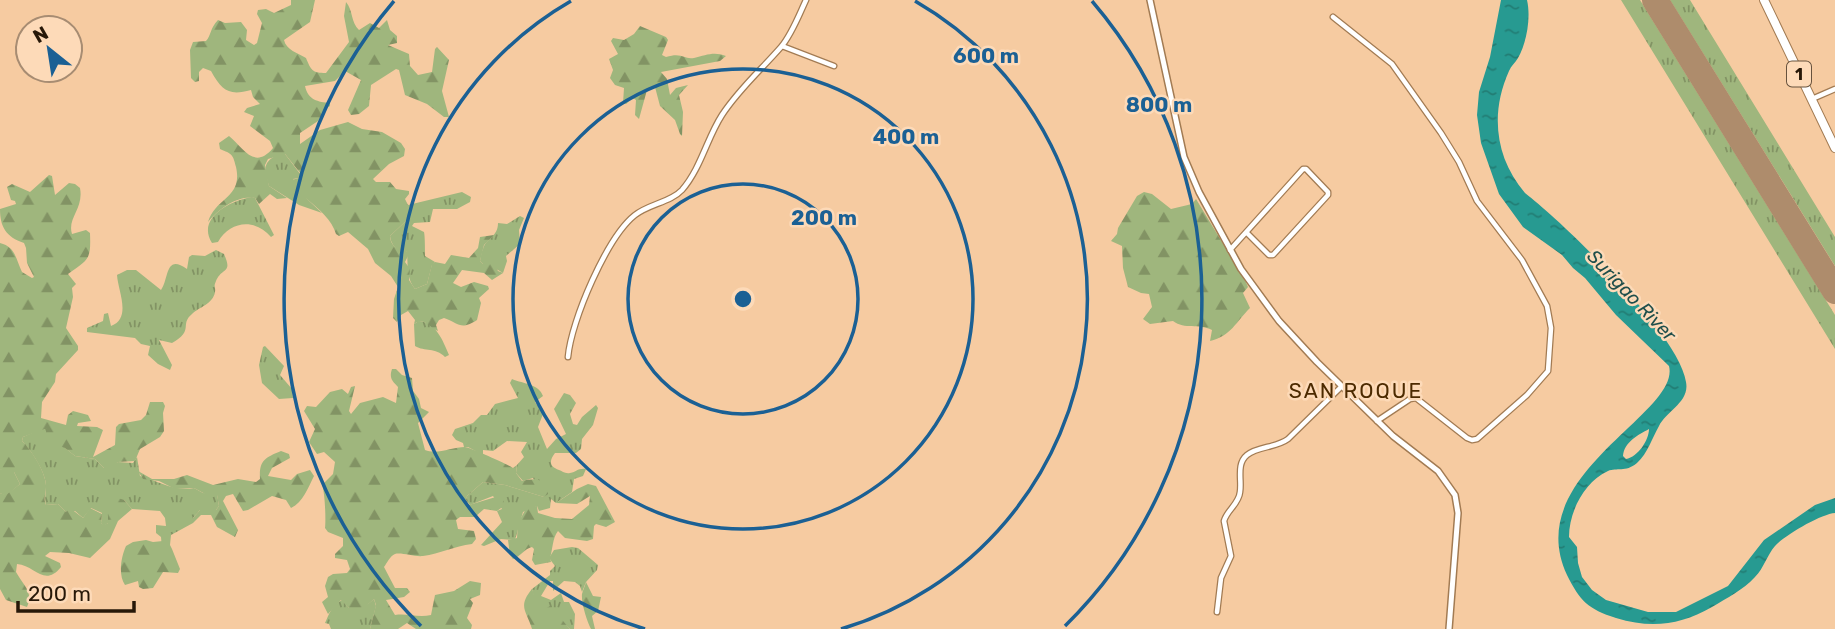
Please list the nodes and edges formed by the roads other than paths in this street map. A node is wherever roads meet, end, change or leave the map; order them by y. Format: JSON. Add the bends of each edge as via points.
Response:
{"nodes":[{"id":1,"x":806,"y":0,"type":"edge"},
{"id":2,"x":1150,"y":0,"type":"edge"},
{"id":3,"x":1763,"y":0,"type":"edge"},
{"id":4,"x":1333,"y":18,"type":"dead end"},
{"id":5,"x":782,"y":46,"type":"junction"},
{"id":6,"x":834,"y":66,"type":"dead end"},
{"id":7,"x":1835,"y":89,"type":"edge"},
{"id":8,"x":1812,"y":100,"type":"junction"},
{"id":9,"x":1835,"y":148,"type":"edge"},
{"id":10,"x":1247,"y":233,"type":"junction"},
{"id":11,"x":1230,"y":250,"type":"junction"},
{"id":12,"x":569,"y":356,"type":"dead end"},
{"id":13,"x":1341,"y":387,"type":"junction"},
{"id":14,"x":1377,"y":421,"type":"junction"},
{"id":15,"x":1217,"y":612,"type":"dead end"},
{"id":16,"x":1450,"y":629,"type":"edge"}],
"edges":[{"from":1,"to":5,"type":"street"},
{"from":2,"to":11,"type":"street","via":[[1184,157]]},
{"from":3,"to":8,"type":"highway","number":"1"},
{"from":4,"to":14,"type":"street","via":[[1387,58],[1422,104],[1454,153],[1477,201],[1531,275],[1550,320],[1545,376],[1477,439],[1467,438],[1416,398]]},
{"from":5,"to":6,"type":"street"},
{"from":5,"to":12,"type":"street","via":[[741,87],[680,192],[640,211],[623,227],[593,279]]},
{"from":7,"to":8,"type":"street"},
{"from":8,"to":9,"type":"highway","number":"1"},
{"from":10,"to":10,"type":"street","via":[[1303,169],[1328,191],[1273,255]]},
{"from":10,"to":11,"type":"street"},
{"from":11,"to":13,"type":"street","via":[[1279,321]]},
{"from":13,"to":14,"type":"street"},
{"from":13,"to":15,"type":"street","via":[[1284,442],[1244,458],[1239,498],[1224,521],[1231,556],[1221,578]]},
{"from":14,"to":16,"type":"street","via":[[1429,462],[1455,495],[1458,513]]}]}
